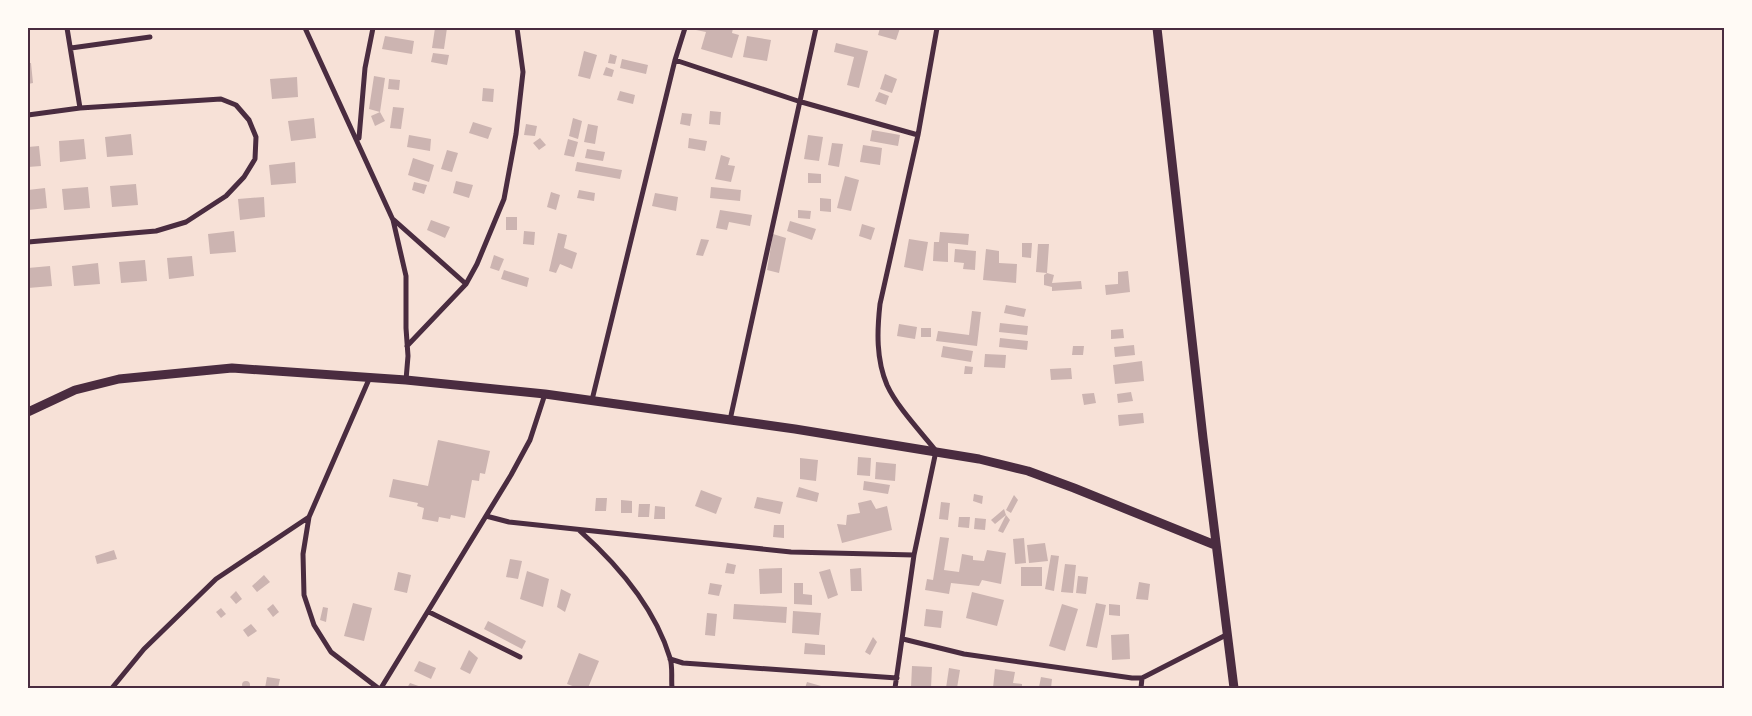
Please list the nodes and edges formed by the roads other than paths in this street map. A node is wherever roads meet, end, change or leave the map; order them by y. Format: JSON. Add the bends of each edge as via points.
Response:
{"nodes":[{"id":1,"x":68,"y":28,"type":"edge"},
{"id":2,"x":305,"y":28,"type":"edge"},
{"id":3,"x":373,"y":28,"type":"edge"},
{"id":4,"x":517,"y":28,"type":"edge"},
{"id":5,"x":685,"y":28,"type":"edge"},
{"id":6,"x":816,"y":28,"type":"edge"},
{"id":7,"x":937,"y":28,"type":"edge"},
{"id":8,"x":1158,"y":28,"type":"edge"},
{"id":9,"x":150,"y":38,"type":"dead end"},
{"id":10,"x":70,"y":48,"type":"junction"},
{"id":11,"x":675,"y":60,"type":"junction"},
{"id":12,"x":798,"y":101,"type":"junction"},
{"id":13,"x":80,"y":108,"type":"junction"},
{"id":14,"x":28,"y":115,"type":"edge"},
{"id":15,"x":918,"y":135,"type":"junction"},
{"id":16,"x":358,"y":140,"type":"junction"},
{"id":17,"x":393,"y":220,"type":"junction"},
{"id":18,"x":28,"y":242,"type":"edge"},
{"id":19,"x":466,"y":284,"type":"junction"},
{"id":20,"x":408,"y":346,"type":"junction"},
{"id":21,"x":370,"y":377,"type":"junction"},
{"id":22,"x":406,"y":380,"type":"junction"},
{"id":23,"x":545,"y":394,"type":"junction"},
{"id":24,"x":592,"y":400,"type":"junction"},
{"id":25,"x":28,"y":412,"type":"edge"},
{"id":26,"x":730,"y":420,"type":"junction"},
{"id":27,"x":936,"y":450,"type":"junction"},
{"id":28,"x":486,"y":516,"type":"junction"},
{"id":29,"x":309,"y":517,"type":"junction"},
{"id":30,"x":580,"y":530,"type":"junction"},
{"id":31,"x":1215,"y":545,"type":"junction"},
{"id":32,"x":914,"y":555,"type":"junction"},
{"id":33,"x":429,"y":612,"type":"junction"},
{"id":34,"x":1228,"y":634,"type":"junction"},
{"id":35,"x":903,"y":639,"type":"junction"},
{"id":36,"x":520,"y":657,"type":"dead end"},
{"id":37,"x":670,"y":659,"type":"junction"},
{"id":38,"x":897,"y":678,"type":"junction"},
{"id":39,"x":1142,"y":678,"type":"junction"},
{"id":40,"x":112,"y":688,"type":"edge"},
{"id":41,"x":379,"y":688,"type":"edge"},
{"id":42,"x":672,"y":688,"type":"edge"},
{"id":43,"x":895,"y":688,"type":"edge"},
{"id":44,"x":1141,"y":688,"type":"edge"},
{"id":45,"x":1234,"y":688,"type":"edge"}],
"edges":[{"from":1,"to":10,"type":"street"},
{"from":2,"to":16,"type":"street"},
{"from":3,"to":16,"type":"street","via":[[365,68]]},
{"from":4,"to":19,"type":"street","via":[[523,72],[504,199]]},
{"from":5,"to":11,"type":"street"},
{"from":6,"to":12,"type":"street"},
{"from":7,"to":15,"type":"street"},
{"from":8,"to":31,"type":"street"},
{"from":9,"to":10,"type":"street"},
{"from":10,"to":13,"type":"street"},
{"from":11,"to":12,"type":"street"},
{"from":11,"to":24,"type":"street"},
{"from":12,"to":15,"type":"street"},
{"from":12,"to":26,"type":"street"},
{"from":13,"to":14,"type":"street"},
{"from":13,"to":18,"type":"street","via":[[221,99],[236,105],[249,120],[256,137],[255,159],[226,196],[186,222],[156,231]]},
{"from":15,"to":27,"type":"street","via":[[880,304],[877,331],[887,385]]},
{"from":16,"to":17,"type":"street"},
{"from":17,"to":19,"type":"street"},
{"from":17,"to":20,"type":"street","via":[[406,276]]},
{"from":19,"to":20,"type":"street"},
{"from":20,"to":22,"type":"street"},
{"from":21,"to":22,"type":"street"},
{"from":21,"to":25,"type":"street","via":[[232,368],[119,379],[75,390]]},
{"from":21,"to":29,"type":"street"},
{"from":22,"to":23,"type":"street"},
{"from":23,"to":24,"type":"street"},
{"from":23,"to":28,"type":"street","via":[[530,440]]},
{"from":24,"to":26,"type":"street"},
{"from":26,"to":27,"type":"street"},
{"from":27,"to":31,"type":"street","via":[[1028,471]]},
{"from":27,"to":32,"type":"street"},
{"from":28,"to":30,"type":"street"},
{"from":28,"to":33,"type":"street"},
{"from":29,"to":40,"type":"street","via":[[216,579],[144,650]]},
{"from":29,"to":41,"type":"street","via":[[303,554],[304,595],[314,625],[331,652]]},
{"from":30,"to":32,"type":"street","via":[[791,552]]},
{"from":30,"to":37,"type":"street","via":[[611,559],[648,610]]},
{"from":31,"to":34,"type":"street"},
{"from":32,"to":35,"type":"street"},
{"from":33,"to":36,"type":"street"},
{"from":33,"to":41,"type":"street"},
{"from":34,"to":39,"type":"street"},
{"from":34,"to":45,"type":"street"},
{"from":35,"to":38,"type":"street"},
{"from":35,"to":39,"type":"street","via":[[964,654]]},
{"from":37,"to":38,"type":"street","via":[[683,663]]},
{"from":37,"to":42,"type":"street"},
{"from":38,"to":43,"type":"street"},
{"from":39,"to":44,"type":"street"}]}
